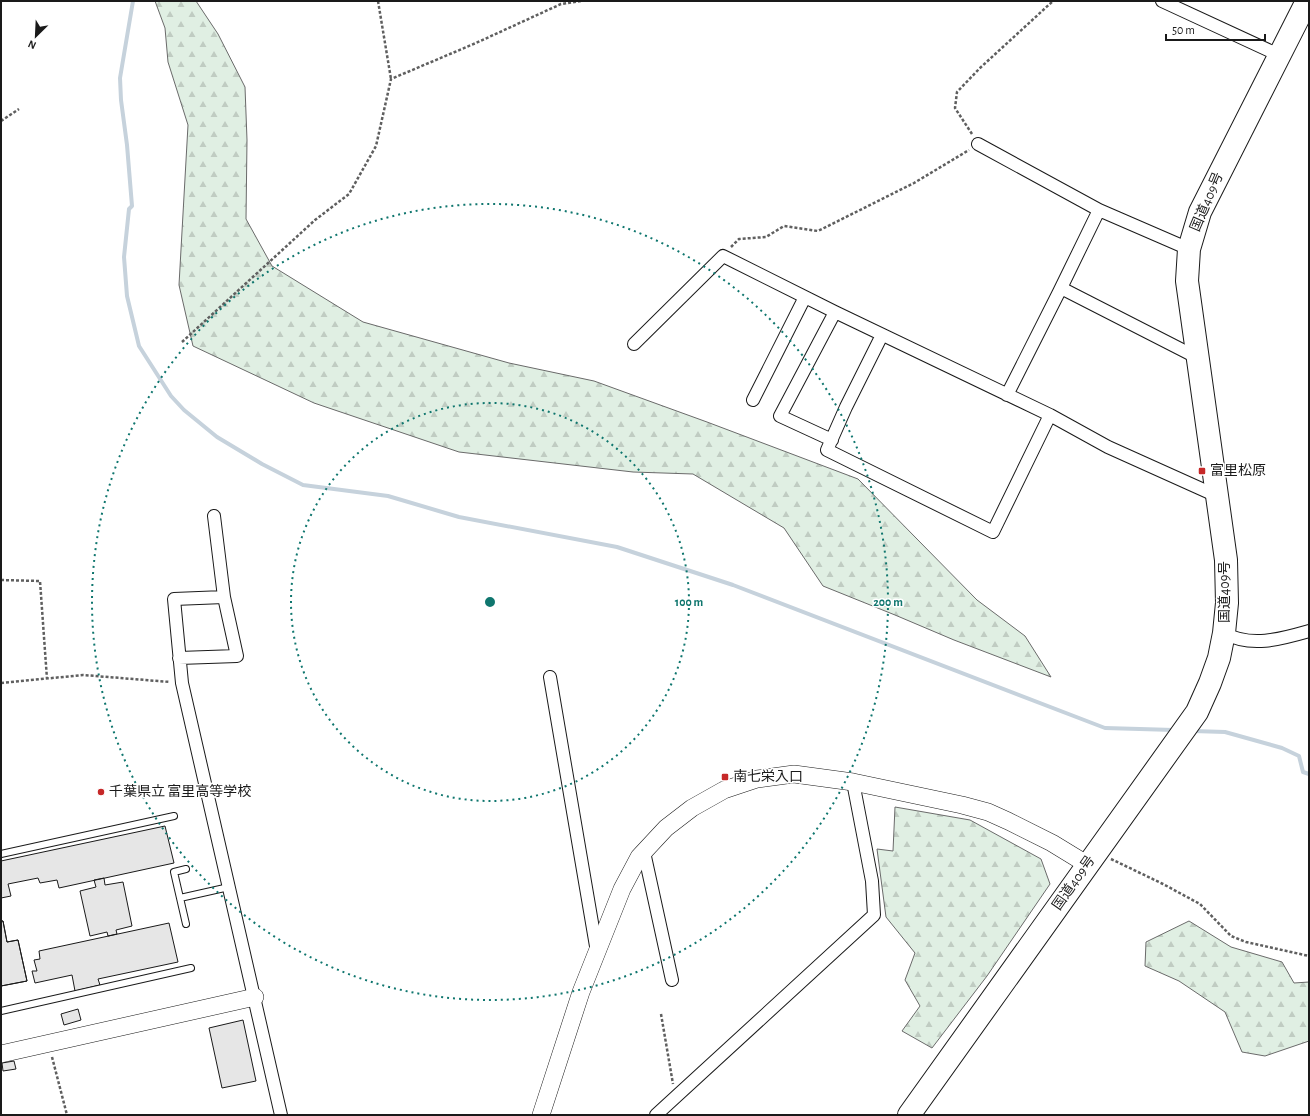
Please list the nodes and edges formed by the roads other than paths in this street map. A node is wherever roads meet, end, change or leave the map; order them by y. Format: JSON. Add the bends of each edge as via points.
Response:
{"nodes":[{"id":1,"x":1162,"y":1,"type":"edge"},
{"id":2,"x":1307,"y":1,"type":"edge"},
{"id":3,"x":1279,"y":55,"type":"junction"},
{"id":4,"x":978,"y":144,"type":"road end"},
{"id":5,"x":1099,"y":210,"type":"junction"},
{"id":6,"x":1189,"y":249,"type":"junction"},
{"id":7,"x":1062,"y":288,"type":"junction"},
{"id":8,"x":805,"y":297,"type":"junction"},
{"id":9,"x":835,"y":312,"type":"junction"},
{"id":10,"x":882,"y":335,"type":"junction"},
{"id":11,"x":634,"y":344,"type":"dead end"},
{"id":12,"x":1198,"y":358,"type":"junction"},
{"id":13,"x":1007,"y":395,"type":"junction"},
{"id":14,"x":753,"y":400,"type":"dead end"},
{"id":15,"x":1050,"y":415,"type":"junction"},
{"id":16,"x":832,"y":440,"type":"junction"},
{"id":17,"x":1217,"y":496,"type":"junction"},
{"id":18,"x":214,"y":516,"type":"dead end"},
{"id":19,"x":224,"y":597,"type":"junction"},
{"id":20,"x":1309,"y":631,"type":"edge"},
{"id":21,"x":1224,"y":633,"type":"junction"},
{"id":22,"x":179,"y":658,"type":"junction"},
{"id":23,"x":550,"y":677,"type":"dead end"},
{"id":24,"x":853,"y":782,"type":"junction"},
{"id":25,"x":174,"y":816,"type":"dead end"},
{"id":26,"x":644,"y":852,"type":"junction"},
{"id":27,"x":1,"y":854,"type":"edge"},
{"id":28,"x":1092,"y":858,"type":"junction"},
{"id":29,"x":186,"y":869,"type":"dead end"},
{"id":30,"x":230,"y":887,"type":"junction"},
{"id":31,"x":180,"y":898,"type":"junction"},
{"id":32,"x":186,"y":924,"type":"dead end"},
{"id":33,"x":597,"y":952,"type":"junction"},
{"id":34,"x":191,"y":968,"type":"dead end"},
{"id":35,"x":672,"y":980,"type":"dead end"},
{"id":36,"x":255,"y":997,"type":"junction"},
{"id":37,"x":1,"y":1011,"type":"edge"},
{"id":38,"x":1,"y":1054,"type":"edge"},
{"id":39,"x":282,"y":1115,"type":"edge"},
{"id":40,"x":541,"y":1115,"type":"edge"},
{"id":41,"x":656,"y":1115,"type":"edge"},
{"id":42,"x":909,"y":1115,"type":"edge"}],
"edges":[{"from":1,"to":3,"type":"street"},
{"from":2,"to":3,"type":"highway","name":"国道409号"},
{"from":3,"to":6,"type":"highway","name":"国道409号","via":[[1200,212]]},
{"from":4,"to":5,"type":"street"},
{"from":5,"to":6,"type":"street"},
{"from":5,"to":7,"type":"street"},
{"from":6,"to":12,"type":"highway","name":"国道409号","via":[[1187,281]]},
{"from":7,"to":12,"type":"street"},
{"from":7,"to":13,"type":"street"},
{"from":8,"to":9,"type":"street"},
{"from":8,"to":11,"type":"street","via":[[723,256]]},
{"from":8,"to":14,"type":"street"},
{"from":9,"to":10,"type":"street"},
{"from":9,"to":16,"type":"street","via":[[780,416]]},
{"from":10,"to":13,"type":"street"},
{"from":10,"to":16,"type":"street"},
{"from":12,"to":17,"type":"highway","name":"国道409号"},
{"from":13,"to":15,"type":"street"},
{"from":15,"to":16,"type":"street","via":[[993,532],[827,450]]},
{"from":15,"to":17,"type":"street","via":[[1108,447]]},
{"from":17,"to":21,"type":"highway","name":"国道409号","via":[[1226,560],[1227,603]]},
{"from":18,"to":19,"type":"street"},
{"from":19,"to":22,"type":"street","via":[[174,599]]},
{"from":19,"to":22,"type":"street","via":[[237,656]]},
{"from":20,"to":21,"type":"street","via":[[1272,641],[1233,638]]},
{"from":21,"to":28,"type":"highway","name":"国道409号","via":[[1219,658],[1197,712]]},
{"from":22,"to":30,"type":"street","via":[[182,683]]},
{"from":23,"to":33,"type":"street"},
{"from":24,"to":26,"type":"street","via":[[794,774],[757,779],[724,790],[692,808],[666,828]]},
{"from":24,"to":28,"type":"street","via":[[988,812]]},
{"from":24,"to":41,"type":"street","via":[[872,881],[874,915]]},
{"from":25,"to":27,"type":"lane"},
{"from":26,"to":33,"type":"street","via":[[622,889]]},
{"from":26,"to":35,"type":"street"},
{"from":28,"to":42,"type":"highway","name":"国道409号"},
{"from":29,"to":31,"type":"lane","via":[[174,872]]},
{"from":30,"to":31,"type":"lane"},
{"from":30,"to":36,"type":"street"},
{"from":31,"to":32,"type":"lane"},
{"from":33,"to":40,"type":"street","via":[[581,992]]},
{"from":34,"to":37,"type":"lane"},
{"from":36,"to":38,"type":"street"},
{"from":36,"to":39,"type":"street"}]}
